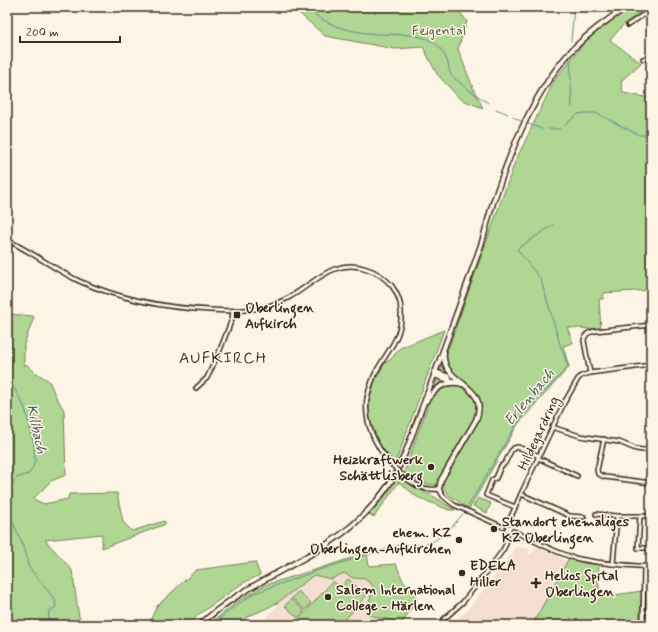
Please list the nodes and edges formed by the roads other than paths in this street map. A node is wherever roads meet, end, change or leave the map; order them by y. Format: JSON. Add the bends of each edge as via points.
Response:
{"nodes":[{"id":1,"x":627,"y":7,"type":"edge"},
{"id":2,"x":651,"y":18,"type":"edge"},
{"id":3,"x":628,"y":25,"type":"dead end"},
{"id":4,"x":651,"y":58,"type":"edge"},
{"id":5,"x":643,"y":59,"type":"dead end"},
{"id":6,"x":7,"y":240,"type":"edge"},
{"id":7,"x":234,"y":310,"type":"junction"},
{"id":8,"x":651,"y":325,"type":"edge"},
{"id":9,"x":446,"y":342,"type":"junction"},
{"id":10,"x":651,"y":365,"type":"edge"},
{"id":11,"x":590,"y":373,"type":"junction"},
{"id":12,"x":435,"y":374,"type":"junction"},
{"id":13,"x":459,"y":382,"type":"junction"},
{"id":14,"x":196,"y":388,"type":"dead end"},
{"id":15,"x":422,"y":406,"type":"junction"},
{"id":16,"x":552,"y":427,"type":"junction"},
{"id":17,"x":604,"y":439,"type":"junction"},
{"id":18,"x":651,"y":449,"type":"edge"},
{"id":19,"x":538,"y":457,"type":"junction"},
{"id":20,"x":577,"y":476,"type":"dead end"},
{"id":21,"x":651,"y":483,"type":"edge"},
{"id":22,"x":439,"y":489,"type":"junction"},
{"id":23,"x":521,"y":494,"type":"junction"},
{"id":24,"x":515,"y":508,"type":"junction"},
{"id":25,"x":596,"y":514,"type":"dead end"},
{"id":26,"x":617,"y":516,"type":"junction"},
{"id":27,"x":640,"y":516,"type":"junction"},
{"id":28,"x":651,"y":516,"type":"edge"},
{"id":29,"x":584,"y":517,"type":"dead end"},
{"id":30,"x":503,"y":527,"type":"junction"},
{"id":31,"x":512,"y":527,"type":"junction"},
{"id":32,"x":507,"y":534,"type":"junction"},
{"id":33,"x":651,"y":548,"type":"edge"},
{"id":34,"x":613,"y":564,"type":"junction"},
{"id":35,"x":644,"y":566,"type":"junction"},
{"id":36,"x":651,"y":567,"type":"edge"},
{"id":37,"x":644,"y":590,"type":"junction"},
{"id":38,"x":651,"y":590,"type":"edge"},
{"id":39,"x":644,"y":612,"type":"junction"},
{"id":40,"x":651,"y":612,"type":"edge"},
{"id":41,"x":200,"y":625,"type":"edge"},
{"id":42,"x":440,"y":625,"type":"edge"},
{"id":43,"x":643,"y":625,"type":"edge"}],
"edges":[{"from":1,"to":9,"type":"main road","via":[[598,26],[563,60],[529,114],[494,199]]},
{"from":2,"to":3,"type":"street","via":[[646,13]]},
{"from":4,"to":5,"type":"street"},
{"from":6,"to":7,"type":"street","via":[[65,274],[109,293],[196,310]]},
{"from":7,"to":14,"type":"street","via":[[207,378]]},
{"from":7,"to":22,"type":"street","bridge":true,"via":[[274,304],[297,293],[326,273],[344,266],[364,267],[386,280],[398,297],[402,319],[395,342],[376,372],[371,386],[367,405],[369,423],[382,452],[403,476],[421,488]]},
{"from":8,"to":11,"type":"street","via":[[587,334],[584,341]]},
{"from":9,"to":12,"type":"main road"},
{"from":9,"to":13,"type":"main road","via":[[444,363]]},
{"from":10,"to":11,"type":"street","name":"Hildegardring"},
{"from":11,"to":16,"type":"street","name":"Hildegardring","via":[[581,376],[574,384]]},
{"from":12,"to":13,"type":"main road"},
{"from":12,"to":15,"type":"main road"},
{"from":13,"to":15,"type":"main road","via":[[438,387]]},
{"from":13,"to":22,"type":"main road","via":[[472,391],[477,400],[478,417],[441,480]]},
{"from":15,"to":41,"type":"main road","via":[[395,474],[378,499],[357,521],[315,552],[234,598]]},
{"from":16,"to":17,"type":"street","via":[[580,436]]},
{"from":16,"to":19,"type":"street","name":"Hildegardring"},
{"from":17,"to":18,"type":"street","via":[[636,449]]},
{"from":17,"to":21,"type":"street","via":[[598,474]]},
{"from":19,"to":20,"type":"street"},
{"from":19,"to":23,"type":"street","name":"Hildegardring"},
{"from":19,"to":24,"type":"street","via":[[518,446],[511,451],[496,478],[492,480],[486,495]]},
{"from":22,"to":30,"type":"street","via":[[454,505]]},
{"from":23,"to":24,"type":"street","name":"Hildegardring"},
{"from":23,"to":29,"type":"street","via":[[570,516]]},
{"from":24,"to":31,"type":"street","name":"Hildegardring"},
{"from":25,"to":26,"type":"street"},
{"from":26,"to":27,"type":"street"},
{"from":26,"to":34,"type":"street"},
{"from":27,"to":28,"type":"street"},
{"from":27,"to":33,"type":"street","via":[[638,548]]},
{"from":30,"to":31,"type":"street","via":[[506,524]]},
{"from":30,"to":32,"type":"street"},
{"from":31,"to":32,"type":"street","via":[[510,534]]},
{"from":31,"to":34,"type":"street","via":[[550,549],[583,560]]},
{"from":32,"to":42,"type":"street","via":[[504,549],[462,602]]},
{"from":34,"to":35,"type":"street"},
{"from":35,"to":36,"type":"street"},
{"from":35,"to":37,"type":"street"},
{"from":37,"to":38,"type":"street"},
{"from":37,"to":39,"type":"street"},
{"from":39,"to":40,"type":"street"},
{"from":39,"to":43,"type":"street"}]}
